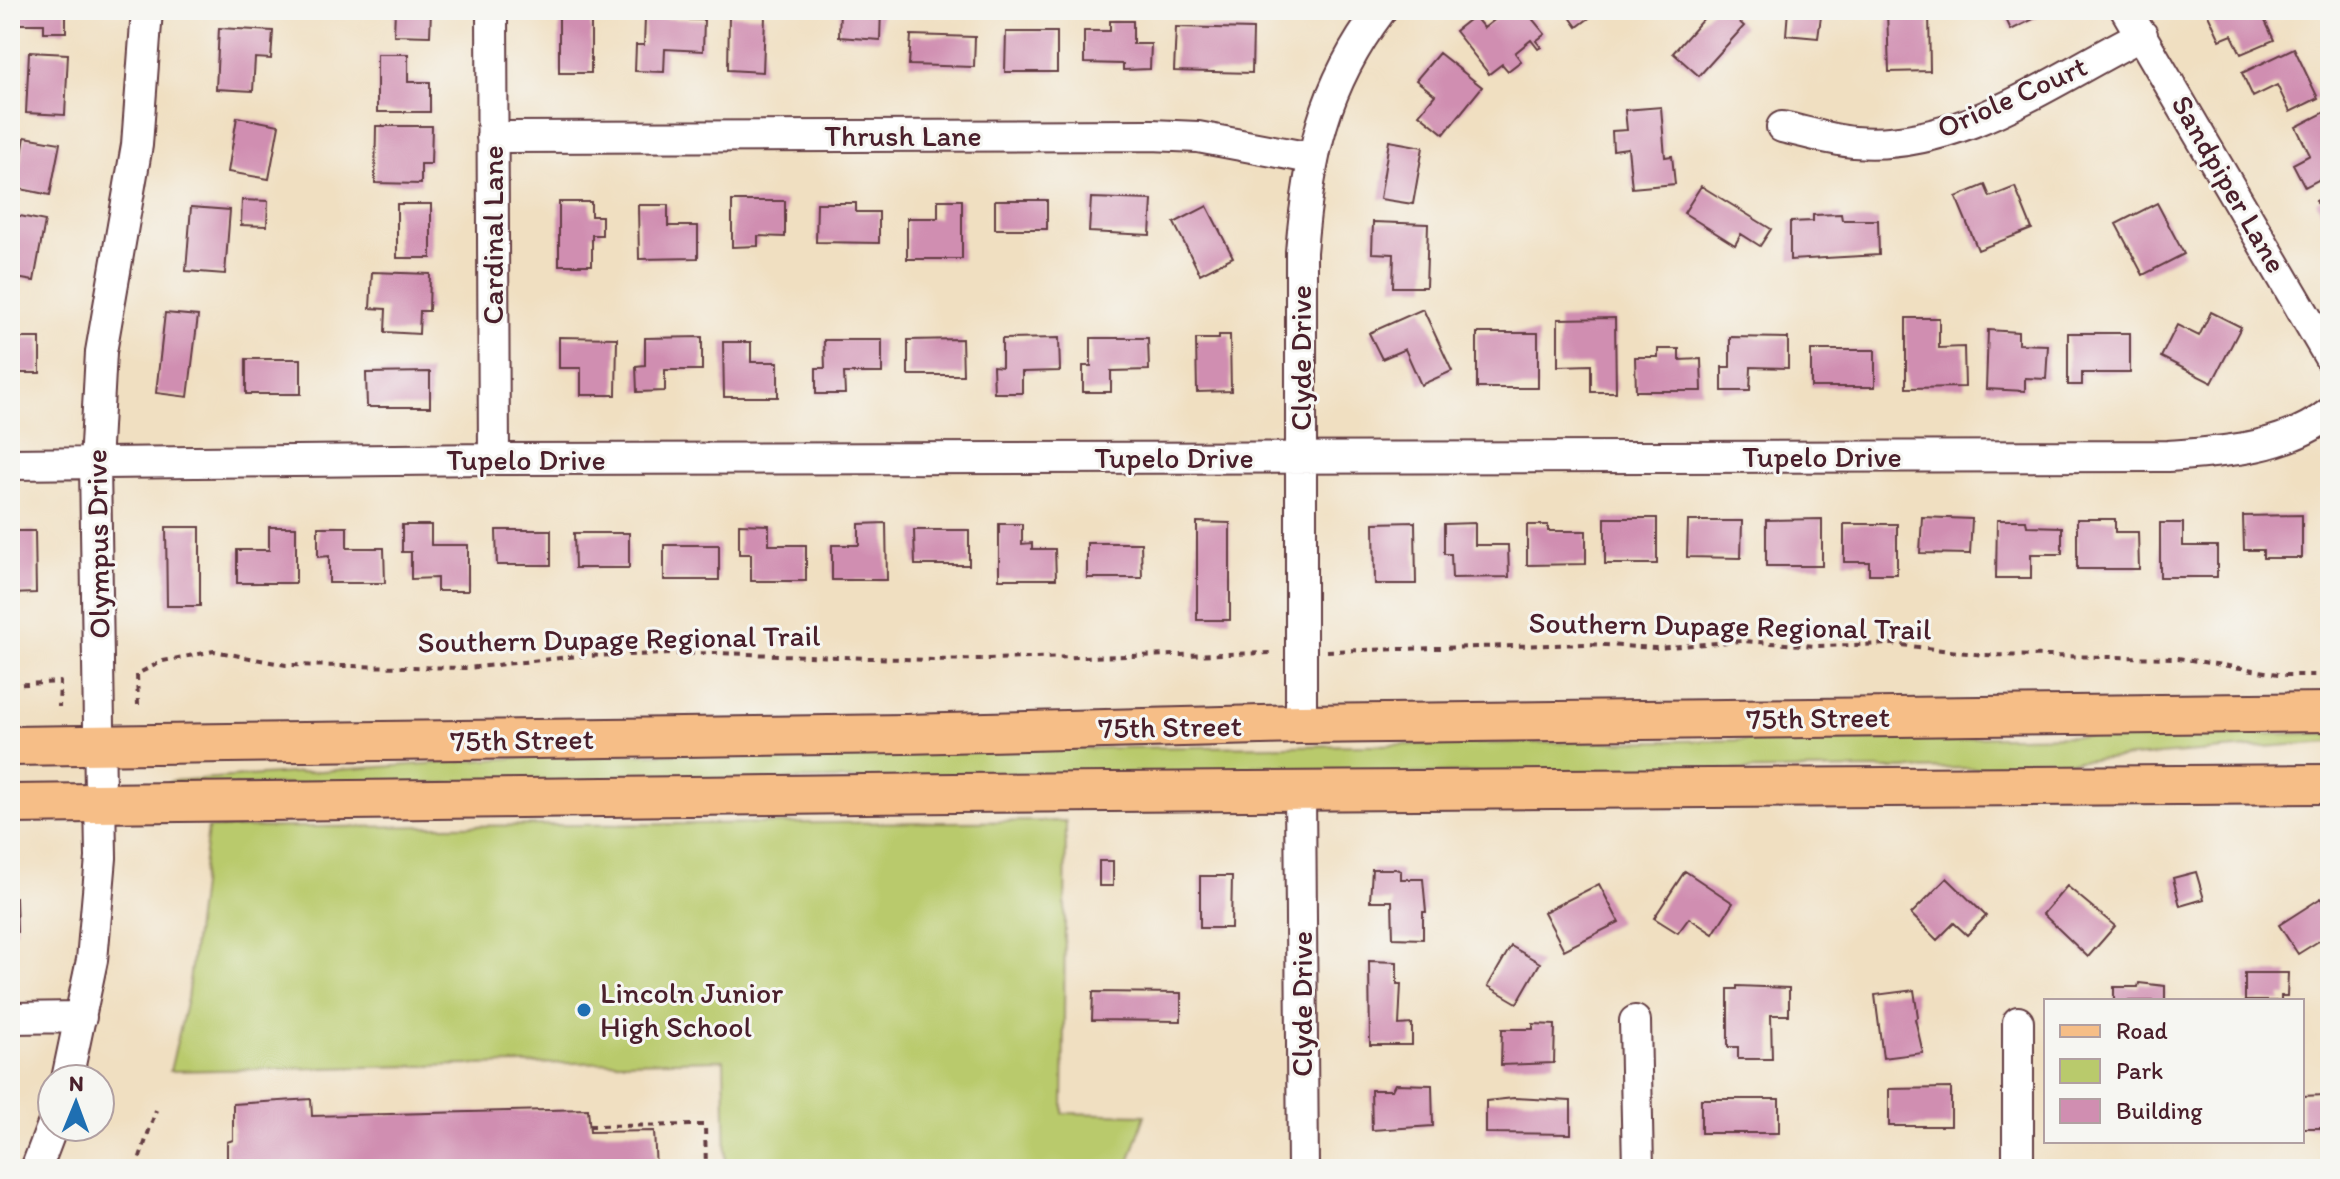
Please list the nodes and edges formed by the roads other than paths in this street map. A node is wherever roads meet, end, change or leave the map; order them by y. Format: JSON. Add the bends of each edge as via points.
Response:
{"nodes":[{"id":1,"x":147,"y":10,"type":"edge"},
{"id":2,"x":492,"y":10,"type":"edge"},
{"id":3,"x":1381,"y":10,"type":"edge"},
{"id":4,"x":2134,"y":22,"type":"edge"},
{"id":5,"x":1782,"y":127,"type":"dead end"},
{"id":6,"x":492,"y":137,"type":"junction"},
{"id":7,"x":1311,"y":158,"type":"junction"},
{"id":8,"x":2330,"y":358,"type":"edge"},
{"id":9,"x":2330,"y":413,"type":"edge"},
{"id":10,"x":1301,"y":458,"type":"junction"},
{"id":11,"x":494,"y":459,"type":"junction"},
{"id":12,"x":10,"y":464,"type":"edge"},
{"id":13,"x":95,"y":464,"type":"junction"},
{"id":14,"x":2330,"y":712,"type":"edge"},
{"id":15,"x":1301,"y":724,"type":"junction"},
{"id":16,"x":100,"y":745,"type":"junction"},
{"id":17,"x":10,"y":746,"type":"edge"},
{"id":18,"x":2330,"y":784,"type":"edge"},
{"id":19,"x":1300,"y":792,"type":"junction"},
{"id":20,"x":10,"y":804,"type":"edge"},
{"id":21,"x":100,"y":804,"type":"junction"},
{"id":22,"x":81,"y":1017,"type":"junction"},
{"id":23,"x":10,"y":1018,"type":"edge"},
{"id":24,"x":1635,"y":1021,"type":"dead end"},
{"id":25,"x":2018,"y":1022,"type":"dead end"},
{"id":26,"x":71,"y":1063,"type":"edge"},
{"id":27,"x":46,"y":1143,"type":"edge"},
{"id":28,"x":36,"y":1169,"type":"edge"},
{"id":29,"x":1303,"y":1169,"type":"edge"},
{"id":30,"x":1638,"y":1169,"type":"edge"},
{"id":31,"x":2018,"y":1169,"type":"edge"}],
"edges":[{"from":1,"to":13,"type":"street","name":"Olympus Drive","via":[[137,145],[101,352]]},
{"from":2,"to":6,"type":"street","name":"Cardinal Lane"},
{"from":3,"to":7,"type":"street","name":"Clyde Drive","via":[[1342,70]]},
{"from":4,"to":5,"type":"street","name":"Oriole Court","via":[[2040,91],[1940,132],[1853,142]]},
{"from":4,"to":8,"type":"street","name":"Sandpiper Lane"},
{"from":6,"to":7,"type":"street","name":"Thrush Lane","via":[[1151,135],[1198,137]]},
{"from":6,"to":11,"type":"street","name":"Cardinal Lane"},
{"from":7,"to":10,"type":"street","name":"Clyde Drive","via":[[1301,252]]},
{"from":9,"to":10,"type":"street","name":"Tupelo Drive","via":[[2267,444],[2168,456]]},
{"from":10,"to":11,"type":"street","name":"Tupelo Drive"},
{"from":10,"to":15,"type":"street","name":"Clyde Drive"},
{"from":11,"to":13,"type":"street","name":"Tupelo Drive"},
{"from":12,"to":13,"type":"street","name":"Tupelo Drive"},
{"from":13,"to":16,"type":"street","name":"Olympus Drive"},
{"from":14,"to":15,"type":"main road","name":"75th Street"},
{"from":15,"to":16,"type":"main road","name":"75th Street"},
{"from":16,"to":17,"type":"main road","name":"75th Street"},
{"from":16,"to":21,"type":"street","name":"Olympus Drive"},
{"from":18,"to":19,"type":"main road","name":"75th Street"},
{"from":19,"to":21,"type":"main road","name":"75th Street"},
{"from":19,"to":29,"type":"street","name":"Clyde Drive"},
{"from":20,"to":21,"type":"main road","name":"75th Street"},
{"from":21,"to":22,"type":"street","name":"Olympus Drive","via":[[96,932]]},
{"from":22,"to":23,"type":"street"},
{"from":22,"to":26,"type":"street","name":"Olympus Drive"},
{"from":24,"to":30,"type":"street"},
{"from":25,"to":31,"type":"street"},
{"from":27,"to":28,"type":"street"}]}
